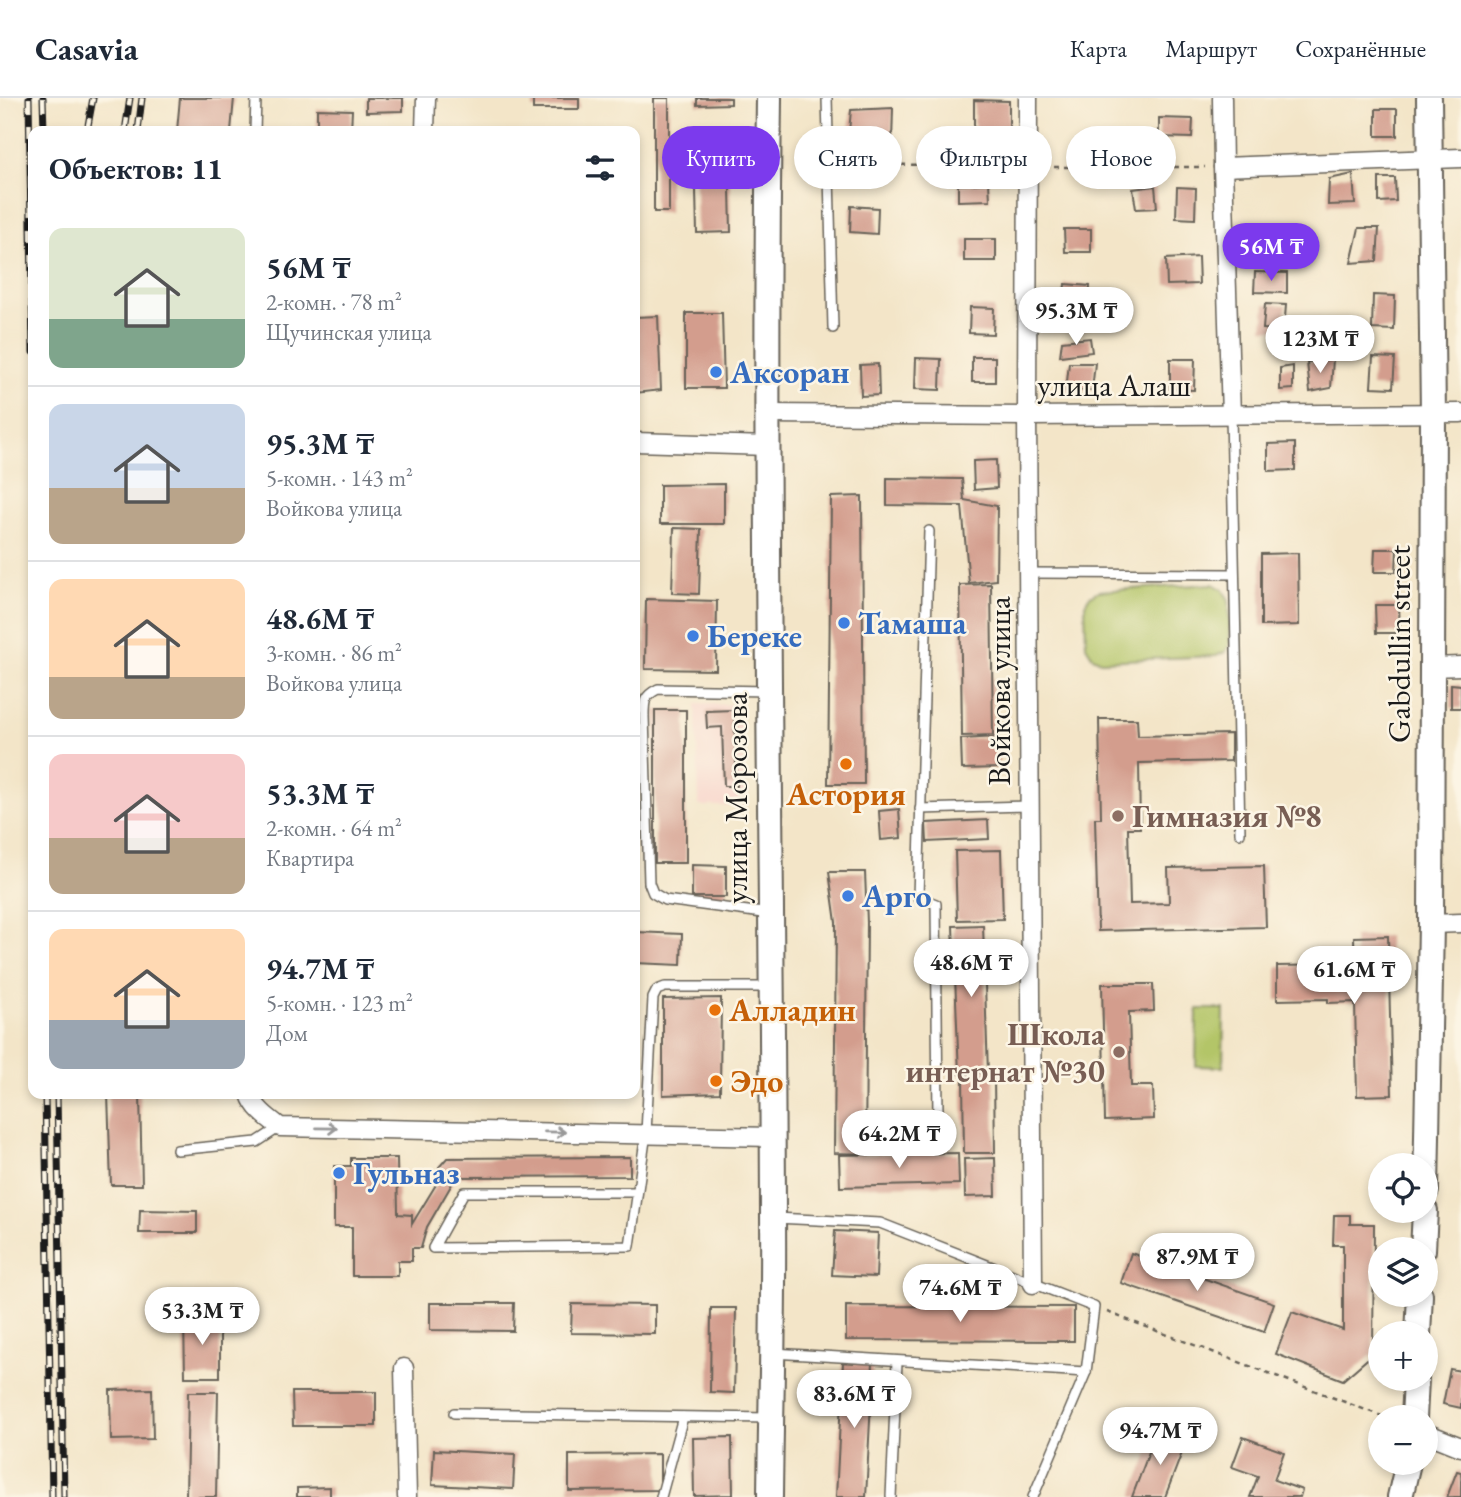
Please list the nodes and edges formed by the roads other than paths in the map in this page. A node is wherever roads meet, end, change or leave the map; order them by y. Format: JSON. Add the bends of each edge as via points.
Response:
{"nodes":[{"id":1,"x":256,"y":98,"type":"edge"},
{"id":2,"x":426,"y":98,"type":"edge"},
{"id":3,"x":769,"y":98,"type":"edge"},
{"id":4,"x":827,"y":98,"type":"edge"},
{"id":5,"x":1028,"y":98,"type":"edge"},
{"id":6,"x":1222,"y":98,"type":"edge"},
{"id":7,"x":1429,"y":98,"type":"edge"},
{"id":8,"x":255,"y":126,"type":"edge"},
{"id":9,"x":425,"y":126,"type":"edge"},
{"id":10,"x":1461,"y":158,"type":"edge"},
{"id":11,"x":1431,"y":159,"type":"junction"},
{"id":12,"x":1223,"y":167,"type":"junction"},
{"id":13,"x":833,"y":328,"type":"dead end"},
{"id":14,"x":1433,"y":413,"type":"junction"},
{"id":15,"x":1461,"y":413,"type":"edge"},
{"id":16,"x":768,"y":414,"type":"junction"},
{"id":17,"x":1231,"y":415,"type":"junction"},
{"id":18,"x":1027,"y":416,"type":"junction"},
{"id":19,"x":640,"y":442,"type":"edge"},
{"id":20,"x":768,"y":446,"type":"junction"},
{"id":21,"x":929,"y":531,"type":"dead end"},
{"id":22,"x":1028,"y":573,"type":"junction"},
{"id":23,"x":1234,"y":574,"type":"junction"},
{"id":24,"x":1461,"y":666,"type":"edge"},
{"id":25,"x":1432,"y":667,"type":"junction"},
{"id":26,"x":769,"y":691,"type":"junction"},
{"id":27,"x":640,"y":714,"type":"edge"},
{"id":28,"x":640,"y":734,"type":"edge"},
{"id":29,"x":1030,"y":806,"type":"junction"},
{"id":30,"x":920,"y":809,"type":"junction"},
{"id":31,"x":1240,"y":833,"type":"dead end"},
{"id":32,"x":771,"y":914,"type":"junction"},
{"id":33,"x":1461,"y":923,"type":"edge"},
{"id":34,"x":1431,"y":924,"type":"junction"},
{"id":35,"x":771,"y":987,"type":"junction"},
{"id":36,"x":251,"y":1099,"type":"edge"},
{"id":37,"x":938,"y":1117,"type":"dead end"},
{"id":38,"x":280,"y":1127,"type":"junction"},
{"id":39,"x":646,"y":1133,"type":"junction"},
{"id":40,"x":772,"y":1137,"type":"junction"},
{"id":41,"x":177,"y":1150,"type":"dead end"},
{"id":42,"x":1427,"y":1153,"type":"edge"},
{"id":43,"x":637,"y":1192,"type":"junction"},
{"id":44,"x":773,"y":1217,"type":"junction"},
{"id":45,"x":1033,"y":1284,"type":"junction"},
{"id":46,"x":772,"y":1353,"type":"junction"},
{"id":47,"x":897,"y":1362,"type":"junction"},
{"id":48,"x":404,"y":1368,"type":"dead end"},
{"id":49,"x":1086,"y":1372,"type":"junction"},
{"id":50,"x":454,"y":1413,"type":"dead end"},
{"id":51,"x":683,"y":1417,"type":"junction"},
{"id":52,"x":771,"y":1418,"type":"junction"},
{"id":53,"x":1438,"y":1438,"type":"edge"},
{"id":54,"x":1461,"y":1447,"type":"edge"},
{"id":55,"x":1405,"y":1475,"type":"edge"},
{"id":56,"x":407,"y":1497,"type":"edge"},
{"id":57,"x":661,"y":1497,"type":"edge"},
{"id":58,"x":770,"y":1497,"type":"edge"},
{"id":59,"x":891,"y":1497,"type":"edge"},
{"id":60,"x":1033,"y":1497,"type":"edge"},
{"id":61,"x":1400,"y":1497,"type":"edge"}],
"edges":[{"from":1,"to":8,"type":"lane"},
{"from":2,"to":9,"type":"street"},
{"from":3,"to":16,"type":"main road","name":"улица Морозова"},
{"from":4,"to":13,"type":"lane"},
{"from":5,"to":18,"type":"street","name":"Войкова улица"},
{"from":6,"to":12,"type":"street"},
{"from":7,"to":11,"type":"main road","name":"Gabdullin street"},
{"from":10,"to":11,"type":"street"},
{"from":11,"to":12,"type":"street"},
{"from":11,"to":14,"type":"main road","name":"Gabdullin street"},
{"from":12,"to":17,"type":"street"},
{"from":14,"to":15,"type":"street","name":"улица Алаш"},
{"from":14,"to":17,"type":"street","name":"улица Алаш"},
{"from":14,"to":25,"type":"main road","name":"Gabdullin street"},
{"from":16,"to":18,"type":"street","name":"улица Алаш"},
{"from":16,"to":20,"type":"main road","name":"улица Морозова"},
{"from":17,"to":18,"type":"street","name":"улица Алаш"},
{"from":17,"to":23,"type":"lane"},
{"from":18,"to":22,"type":"street","name":"Войкова улица"},
{"from":19,"to":20,"type":"street"},
{"from":20,"to":26,"type":"main road","name":"улица Морозова"},
{"from":21,"to":30,"type":"lane"},
{"from":22,"to":23,"type":"lane"},
{"from":22,"to":29,"type":"street","name":"Войкова улица"},
{"from":23,"to":31,"type":"lane"},
{"from":24,"to":25,"type":"street"},
{"from":25,"to":34,"type":"main road","name":"Gabdullin street"},
{"from":26,"to":27,"type":"lane","via":[[658,689],[649,694]]},
{"from":26,"to":32,"type":"main road","name":"улица Морозова"},
{"from":28,"to":32,"type":"lane","via":[[653,893],[665,900]]},
{"from":29,"to":30,"type":"lane"},
{"from":29,"to":45,"type":"street","name":"Войкова улица"},
{"from":30,"to":37,"type":"lane","via":[[918,897],[936,904]]},
{"from":32,"to":35,"type":"main road","name":"улица Морозова"},
{"from":33,"to":34,"type":"street"},
{"from":34,"to":42,"type":"main road","name":"Gabdullin street"},
{"from":35,"to":39,"type":"lane","via":[[657,990]]},
{"from":35,"to":40,"type":"main road","name":"улица Морозова"},
{"from":36,"to":38,"type":"street"},
{"from":38,"to":39,"type":"street","one_way":true},
{"from":38,"to":41,"type":"lane","via":[[257,1142]]},
{"from":39,"to":40,"type":"street"},
{"from":39,"to":43,"type":"lane"},
{"from":40,"to":44,"type":"main road","name":"улица Морозова"},
{"from":43,"to":43,"type":"lane","via":[[464,1192],[433,1248],[630,1246]]},
{"from":44,"to":45,"type":"lane","via":[[880,1223]]},
{"from":44,"to":46,"type":"main road","name":"улица Морозова"},
{"from":45,"to":49,"type":"lane","via":[[1094,1307]]},
{"from":46,"to":47,"type":"lane"},
{"from":46,"to":52,"type":"main road","name":"улица Морозова"},
{"from":47,"to":49,"type":"lane"},
{"from":47,"to":59,"type":"lane"},
{"from":48,"to":56,"type":"street"},
{"from":49,"to":60,"type":"lane"},
{"from":50,"to":51,"type":"lane"},
{"from":51,"to":52,"type":"lane"},
{"from":51,"to":57,"type":"lane"},
{"from":52,"to":58,"type":"main road","name":"улица Морозова"},
{"from":53,"to":54,"type":"street"},
{"from":55,"to":61,"type":"main road"}]}
